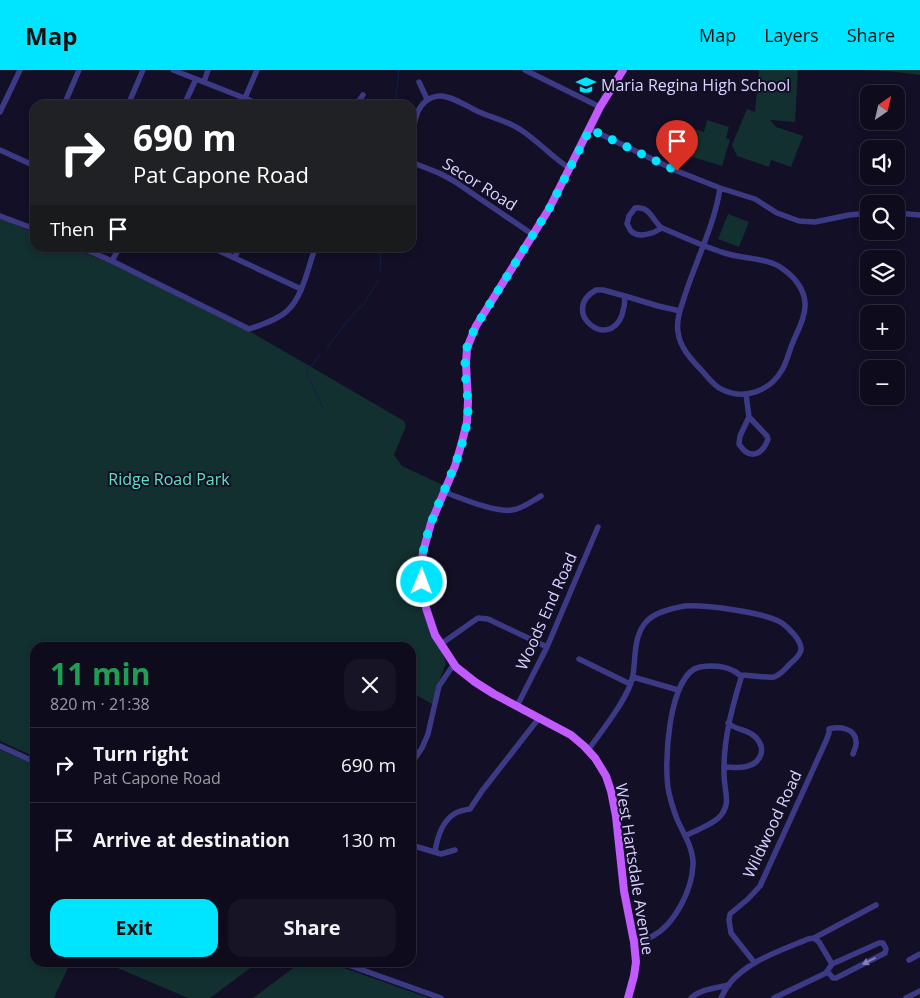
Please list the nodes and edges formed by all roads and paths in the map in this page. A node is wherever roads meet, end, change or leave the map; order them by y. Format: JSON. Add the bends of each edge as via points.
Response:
{"nodes":[{"id":1,"x":20,"y":70,"type":"edge"},
{"id":2,"x":79,"y":70,"type":"edge"},
{"id":3,"x":143,"y":70,"type":"edge"},
{"id":4,"x":173,"y":70,"type":"edge"},
{"id":5,"x":208,"y":70,"type":"edge"},
{"id":6,"x":257,"y":70,"type":"edge"},
{"id":7,"x":525,"y":70,"type":"edge"},
{"id":8,"x":623,"y":70,"type":"edge"},
{"id":9,"x":196,"y":79,"type":"junction"},
{"id":10,"x":204,"y":82,"type":"junction"},
{"id":11,"x":419,"y":82,"type":"dead end"},
{"id":12,"x":363,"y":95,"type":"dead end"},
{"id":13,"x":245,"y":98,"type":"junction"},
{"id":14,"x":427,"y":99,"type":"junction"},
{"id":15,"x":66,"y":100,"type":"edge"},
{"id":16,"x":130,"y":100,"type":"edge"},
{"id":17,"x":186,"y":100,"type":"edge"},
{"id":18,"x":250,"y":100,"type":"edge"},
{"id":19,"x":360,"y":100,"type":"edge"},
{"id":20,"x":600,"y":107,"type":"junction"},
{"id":21,"x":0,"y":112,"type":"edge"},
{"id":22,"x":416,"y":119,"type":"edge"},
{"id":23,"x":590,"y":129,"type":"junction"},
{"id":24,"x":0,"y":150,"type":"edge"},
{"id":25,"x":30,"y":164,"type":"edge"},
{"id":26,"x":416,"y":164,"type":"edge"},
{"id":27,"x":569,"y":168,"type":"junction"},
{"id":28,"x":720,"y":188,"type":"junction"},
{"id":29,"x":860,"y":214,"type":"edge"},
{"id":30,"x":905,"y":214,"type":"edge"},
{"id":31,"x":920,"y":215,"type":"edge"},
{"id":32,"x":0,"y":216,"type":"edge"},
{"id":33,"x":30,"y":227,"type":"edge"},
{"id":34,"x":662,"y":228,"type":"junction"},
{"id":35,"x":532,"y":234,"type":"junction"},
{"id":36,"x":703,"y":244,"type":"junction"},
{"id":37,"x":91,"y":252,"type":"edge"},
{"id":38,"x":116,"y":252,"type":"edge"},
{"id":39,"x":222,"y":252,"type":"edge"},
{"id":40,"x":237,"y":252,"type":"edge"},
{"id":41,"x":314,"y":252,"type":"edge"},
{"id":42,"x":235,"y":257,"type":"junction"},
{"id":43,"x":112,"y":261,"type":"junction"},
{"id":44,"x":301,"y":289,"type":"junction"},
{"id":45,"x":625,"y":296,"type":"junction"},
{"id":46,"x":680,"y":310,"type":"junction"},
{"id":47,"x":746,"y":394,"type":"junction"},
{"id":48,"x":749,"y":418,"type":"junction"},
{"id":49,"x":444,"y":492,"type":"junction"},
{"id":50,"x":540,"y":496,"type":"dead end"},
{"id":51,"x":598,"y":527,"type":"dead end"},
{"id":52,"x":441,"y":644,"type":"junction"},
{"id":53,"x":547,"y":647,"type":"junction"},
{"id":54,"x":579,"y":659,"type":"dead end"},
{"id":55,"x":454,"y":664,"type":"junction"},
{"id":56,"x":740,"y":675,"type":"junction"},
{"id":57,"x":633,"y":677,"type":"junction"},
{"id":58,"x":630,"y":684,"type":"junction"},
{"id":59,"x":678,"y":690,"type":"junction"},
{"id":60,"x":517,"y":706,"type":"junction"},
{"id":61,"x":539,"y":718,"type":"junction"},
{"id":62,"x":728,"y":723,"type":"junction"},
{"id":63,"x":0,"y":746,"type":"edge"},
{"id":64,"x":588,"y":750,"type":"junction"},
{"id":65,"x":852,"y":754,"type":"dead end"},
{"id":66,"x":416,"y":757,"type":"edge"},
{"id":67,"x":30,"y":760,"type":"edge"},
{"id":68,"x":724,"y":768,"type":"junction"},
{"id":69,"x":685,"y":836,"type":"junction"},
{"id":70,"x":416,"y":846,"type":"edge"},
{"id":71,"x":455,"y":850,"type":"dead end"},
{"id":72,"x":435,"y":852,"type":"junction"},
{"id":73,"x":876,"y":905,"type":"dead end"},
{"id":74,"x":814,"y":938,"type":"junction"},
{"id":75,"x":634,"y":942,"type":"junction"},
{"id":76,"x":920,"y":954,"type":"edge"},
{"id":77,"x":909,"y":960,"type":"dead end"},
{"id":78,"x":754,"y":962,"type":"junction"},
{"id":79,"x":832,"y":964,"type":"junction"},
{"id":80,"x":354,"y":967,"type":"edge"},
{"id":81,"x":827,"y":971,"type":"junction"},
{"id":82,"x":729,"y":985,"type":"junction"},
{"id":83,"x":920,"y":991,"type":"edge"},
{"id":84,"x":441,"y":998,"type":"edge"},
{"id":85,"x":628,"y":998,"type":"edge"},
{"id":86,"x":691,"y":998,"type":"edge"},
{"id":87,"x":721,"y":998,"type":"edge"},
{"id":88,"x":774,"y":998,"type":"edge"},
{"id":89,"x":906,"y":998,"type":"edge"}],
"edges":[{"from":1,"to":21,"type":"street"},
{"from":2,"to":15,"type":"street"},
{"from":3,"to":16,"type":"street"},
{"from":4,"to":9,"type":"street"},
{"from":5,"to":10,"type":"street"},
{"from":6,"to":13,"type":"street"},
{"from":7,"to":20,"type":"street"},
{"from":8,"to":20,"type":"main road","name":"West Hartsdale Avenue"},
{"from":9,"to":10,"type":"street"},
{"from":9,"to":17,"type":"street"},
{"from":10,"to":13,"type":"street"},
{"from":11,"to":14,"type":"street"},
{"from":12,"to":19,"type":"street"},
{"from":13,"to":18,"type":"street"},
{"from":14,"to":22,"type":"street"},
{"from":14,"to":27,"type":"street","via":[[447,97],[508,122]]},
{"from":20,"to":23,"type":"main road","name":"West Hartsdale Avenue"},
{"from":23,"to":27,"type":"main road","name":"West Hartsdale Avenue"},
{"from":23,"to":28,"type":"street"},
{"from":24,"to":25,"type":"street"},
{"from":26,"to":35,"type":"street","name":"Secor Road","via":[[454,181]]},
{"from":27,"to":35,"type":"main road","name":"West Hartsdale Avenue","via":[[549,209]]},
{"from":28,"to":29,"type":"street","via":[[755,199],[777,213],[804,222]]},
{"from":28,"to":36,"type":"street"},
{"from":30,"to":31,"type":"street"},
{"from":32,"to":33,"type":"street"},
{"from":34,"to":34,"type":"street","via":[[636,234],[627,224],[632,212],[638,208],[644,209]]},
{"from":34,"to":36,"type":"street"},
{"from":35,"to":49,"type":"main road","name":"West Hartsdale Avenue","via":[[476,326],[467,348],[467,422]]},
{"from":36,"to":46,"type":"street"},
{"from":36,"to":47,"type":"street","via":[[729,255],[778,265],[798,283],[805,302],[802,320],[782,370],[773,382]]},
{"from":37,"to":43,"type":"street"},
{"from":38,"to":43,"type":"street"},
{"from":39,"to":42,"type":"street"},
{"from":40,"to":42,"type":"street"},
{"from":41,"to":44,"type":"street"},
{"from":42,"to":44,"type":"street"},
{"from":43,"to":44,"type":"street","via":[[249,330],[286,312]]},
{"from":45,"to":45,"type":"street","via":[[618,324],[605,330],[586,321],[582,312],[584,304],[596,290]]},
{"from":45,"to":46,"type":"street"},
{"from":46,"to":47,"type":"street","via":[[678,332],[688,355],[718,387]]},
{"from":47,"to":48,"type":"street"},
{"from":48,"to":48,"type":"street","via":[[768,439],[758,453],[746,453],[739,444]]},
{"from":49,"to":50,"type":"street","via":[[484,506],[511,511]]},
{"from":49,"to":52,"type":"main road","name":"West Hartsdale Avenue","via":[[426,539],[421,572],[426,608]]},
{"from":51,"to":53,"type":"street","name":"Woods End Road"},
{"from":52,"to":53,"type":"street","via":[[481,618]]},
{"from":52,"to":55,"type":"main road","name":"West Hartsdale Avenue"},
{"from":53,"to":60,"type":"street","name":"Woods End Road"},
{"from":54,"to":58,"type":"street"},
{"from":55,"to":60,"type":"main road","name":"West Hartsdale Avenue","via":[[494,694]]},
{"from":55,"to":66,"type":"street","via":[[439,686],[428,734]]},
{"from":56,"to":57,"type":"street","via":[[774,676],[799,654],[799,641],[783,624],[769,617],[685,606],[656,614],[644,625],[636,643]]},
{"from":56,"to":59,"type":"street","via":[[722,666],[698,667],[688,673]]},
{"from":56,"to":62,"type":"street"},
{"from":57,"to":58,"type":"street"},
{"from":57,"to":59,"type":"street"},
{"from":58,"to":64,"type":"street","via":[[621,703]]},
{"from":59,"to":69,"type":"street","via":[[672,710],[666,764],[668,787]]},
{"from":60,"to":61,"type":"main road","name":"West Hartsdale Avenue"},
{"from":61,"to":64,"type":"main road","name":"West Hartsdale Avenue","via":[[571,735]]},
{"from":61,"to":72,"type":"street","via":[[470,809],[455,813],[444,823]]},
{"from":62,"to":68,"type":"street"},
{"from":62,"to":68,"type":"street","via":[[735,729],[750,733],[760,741],[762,748],[751,765]]},
{"from":63,"to":67,"type":"street"},
{"from":64,"to":75,"type":"main road","name":"West Hartsdale Avenue","via":[[606,776],[611,791]]},
{"from":65,"to":78,"type":"street","name":"Wildwood Road","via":[[856,746],[853,732],[843,728],[829,729],[760,886],[730,914],[731,932]]},
{"from":68,"to":69,"type":"street","via":[[727,798],[724,810],[715,821]]},
{"from":69,"to":75,"type":"street","via":[[693,858],[687,894],[660,931]]},
{"from":70,"to":72,"type":"street"},
{"from":71,"to":72,"type":"street","via":[[441,854]]},
{"from":73,"to":74,"type":"street"},
{"from":74,"to":78,"type":"street"},
{"from":74,"to":79,"type":"street","via":[[820,942]]},
{"from":75,"to":85,"type":"main road","name":"West Hartsdale Avenue","via":[[636,962]]},
{"from":76,"to":77,"type":"street"},
{"from":78,"to":82,"type":"street"},
{"from":79,"to":81,"type":"street"},
{"from":79,"to":81,"type":"street","one_way":true,"via":[[879,942],[886,950],[836,978]]},
{"from":80,"to":84,"type":"street"},
{"from":81,"to":88,"type":"street"},
{"from":82,"to":86,"type":"street"},
{"from":82,"to":87,"type":"street"},
{"from":83,"to":89,"type":"street"}]}
